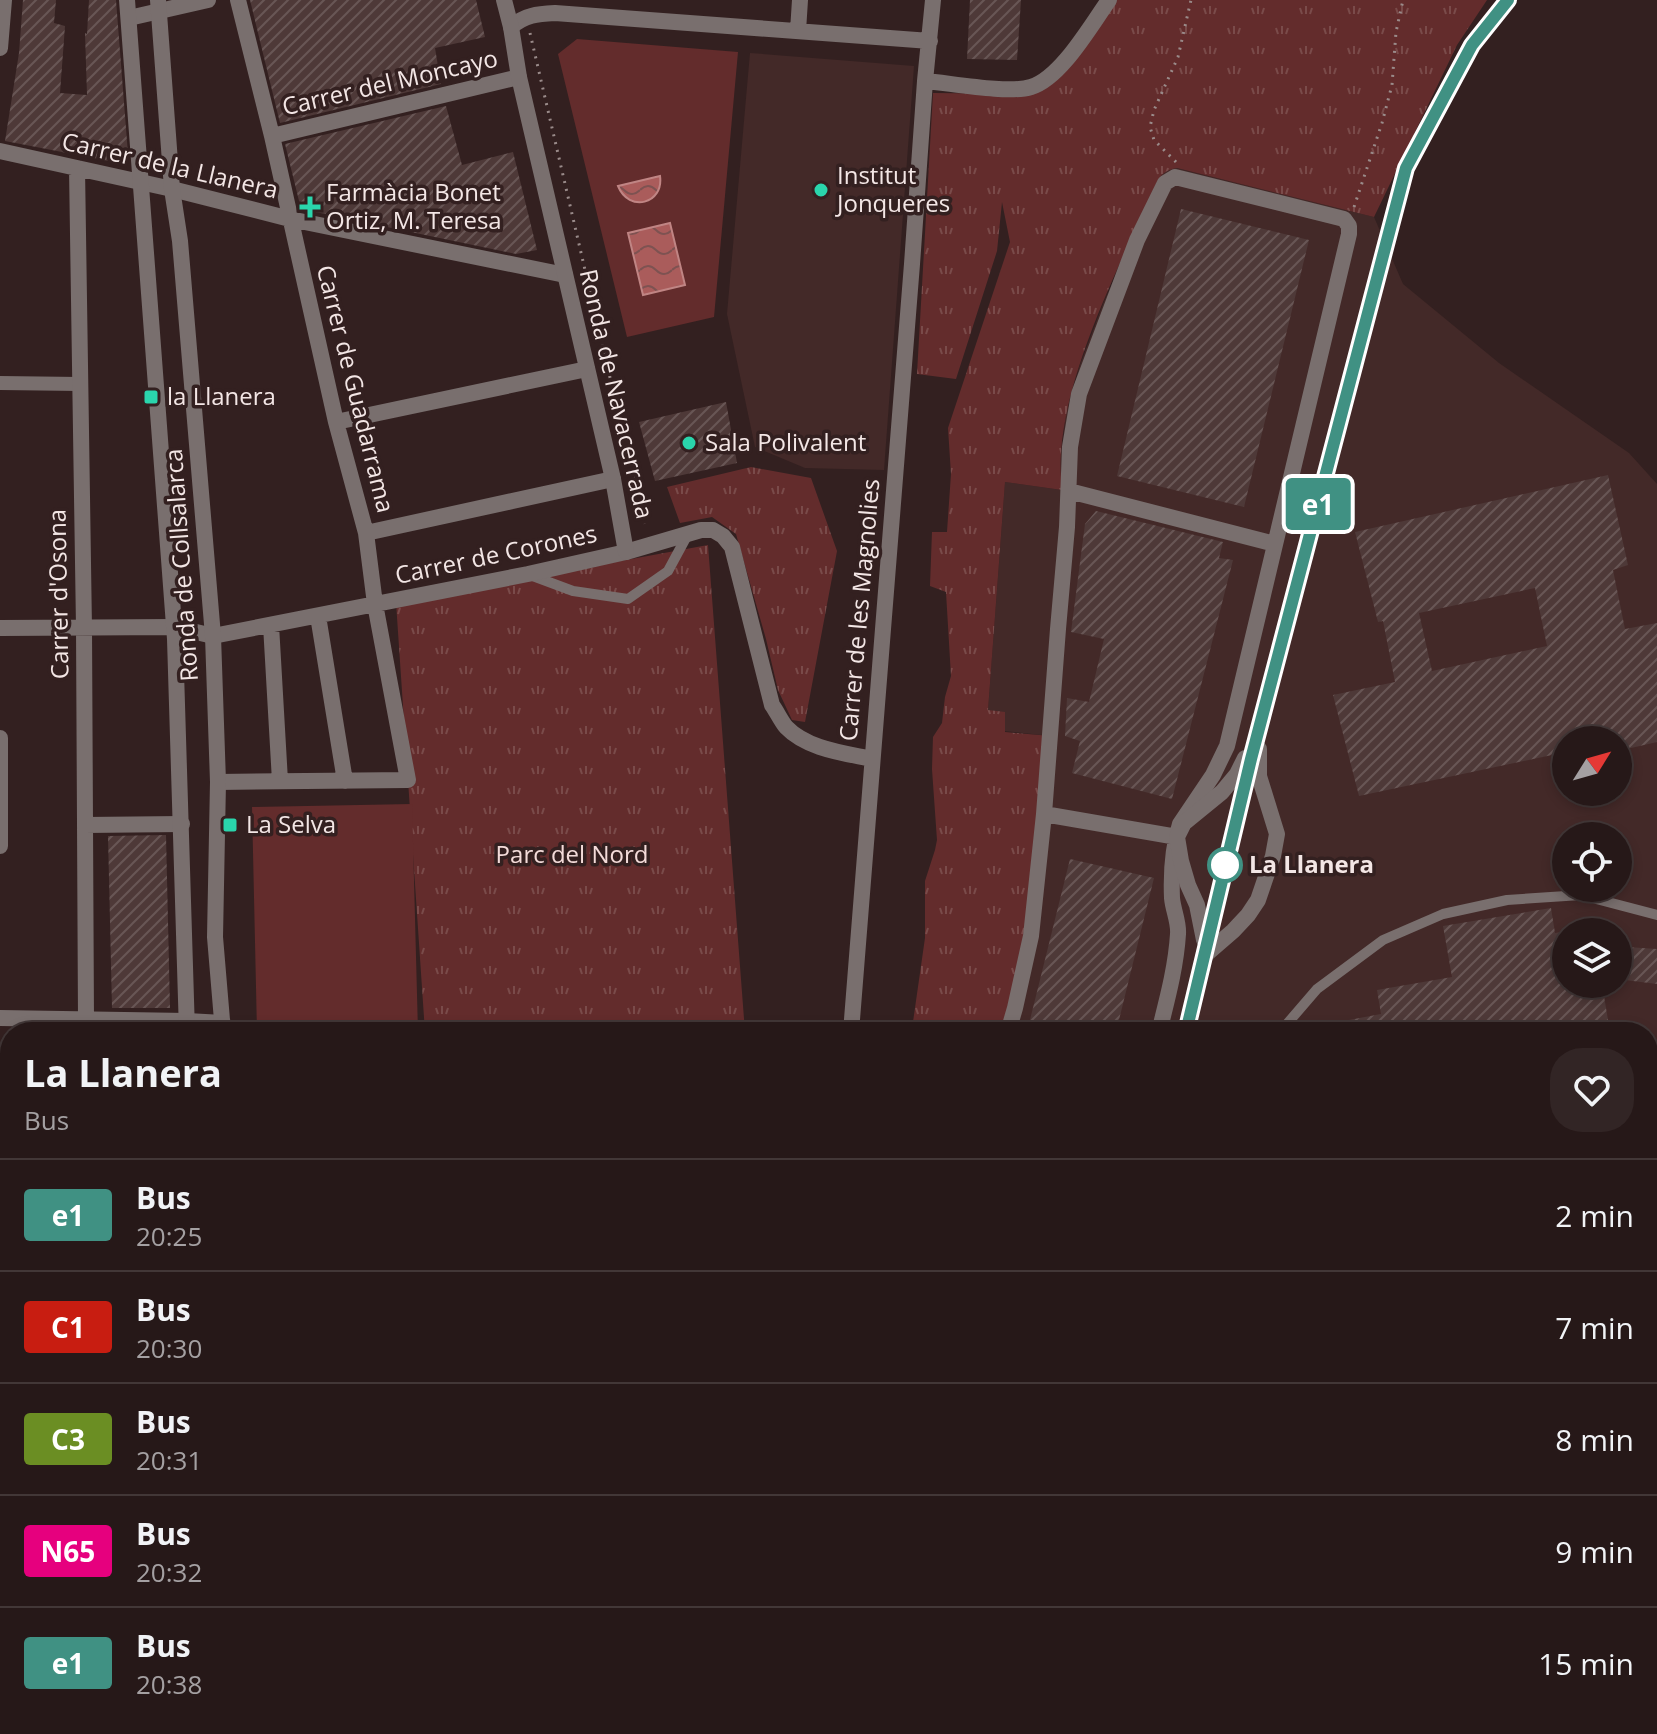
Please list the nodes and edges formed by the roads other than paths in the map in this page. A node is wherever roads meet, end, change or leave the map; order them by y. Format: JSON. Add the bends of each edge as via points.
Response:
{"nodes":[{"id":1,"x":4,"y":0,"type":"edge"},
{"id":2,"x":127,"y":0,"type":"edge"},
{"id":3,"x":208,"y":0,"type":"edge"},
{"id":4,"x":238,"y":0,"type":"edge"},
{"id":5,"x":504,"y":0,"type":"edge"},
{"id":6,"x":513,"y":0,"type":"edge"},
{"id":7,"x":800,"y":0,"type":"edge"},
{"id":8,"x":933,"y":0,"type":"edge"},
{"id":9,"x":1109,"y":0,"type":"edge"},
{"id":10,"x":1508,"y":0,"type":"edge"},
{"id":11,"x":158,"y":5,"type":"edge"},
{"id":12,"x":129,"y":18,"type":"junction"},
{"id":13,"x":511,"y":27,"type":"junction"},
{"id":14,"x":1,"y":29,"type":"edge"},
{"id":15,"x":798,"y":31,"type":"junction"},
{"id":16,"x":930,"y":41,"type":"junction"},
{"id":17,"x":0,"y":48,"type":"edge"},
{"id":18,"x":519,"y":77,"type":"junction"},
{"id":19,"x":925,"y":81,"type":"junction"},
{"id":20,"x":272,"y":136,"type":"junction"},
{"id":21,"x":0,"y":151,"type":"edge"},
{"id":22,"x":77,"y":168,"type":"junction"},
{"id":23,"x":141,"y":182,"type":"junction"},
{"id":24,"x":172,"y":189,"type":"junction"},
{"id":25,"x":290,"y":219,"type":"junction"},
{"id":26,"x":565,"y":275,"type":"junction"},
{"id":27,"x":587,"y":369,"type":"junction"},
{"id":28,"x":0,"y":383,"type":"edge"},
{"id":29,"x":80,"y":384,"type":"junction"},
{"id":30,"x":336,"y":422,"type":"junction"},
{"id":31,"x":613,"y":479,"type":"junction"},
{"id":32,"x":1069,"y":491,"type":"junction"},
{"id":33,"x":689,"y":532,"type":"junction"},
{"id":34,"x":366,"y":533,"type":"junction"},
{"id":35,"x":1275,"y":544,"type":"junction"},
{"id":36,"x":626,"y":552,"type":"junction"},
{"id":37,"x":528,"y":574,"type":"junction"},
{"id":38,"x":375,"y":604,"type":"junction"},
{"id":39,"x":318,"y":616,"type":"junction"},
{"id":40,"x":271,"y":625,"type":"junction"},
{"id":41,"x":175,"y":627,"type":"junction"},
{"id":42,"x":0,"y":628,"type":"edge"},
{"id":43,"x":84,"y":628,"type":"junction"},
{"id":44,"x":213,"y":636,"type":"junction"},
{"id":45,"x":1259,"y":727,"type":"junction"},
{"id":46,"x":0,"y":738,"type":"edge"},
{"id":47,"x":872,"y":759,"type":"junction"},
{"id":48,"x":280,"y":781,"type":"junction"},
{"id":49,"x":345,"y":781,"type":"junction"},
{"id":50,"x":218,"y":782,"type":"junction"},
{"id":51,"x":1243,"y":793,"type":"junction"},
{"id":52,"x":1197,"y":810,"type":"junction"},
{"id":53,"x":1044,"y":814,"type":"junction"},
{"id":54,"x":182,"y":824,"type":"junction"},
{"id":55,"x":85,"y":825,"type":"junction"},
{"id":56,"x":1274,"y":825,"type":"junction"},
{"id":57,"x":1177,"y":837,"type":"junction"},
{"id":58,"x":0,"y":846,"type":"edge"},
{"id":59,"x":1657,"y":915,"type":"edge"},
{"id":60,"x":1203,"y":957,"type":"junction"},
{"id":61,"x":0,"y":1018,"type":"edge"},
{"id":62,"x":86,"y":1019,"type":"junction"},
{"id":63,"x":124,"y":1022,"type":"edge"},
{"id":64,"x":187,"y":1022,"type":"edge"},
{"id":65,"x":222,"y":1022,"type":"edge"},
{"id":66,"x":852,"y":1022,"type":"edge"},
{"id":67,"x":1011,"y":1022,"type":"edge"},
{"id":68,"x":1161,"y":1022,"type":"edge"},
{"id":69,"x":1188,"y":1022,"type":"edge"},
{"id":70,"x":1289,"y":1022,"type":"edge"}],
"edges":[{"from":1,"to":14,"type":"street"},
{"from":2,"to":12,"type":"street","name":"Ronda de Collsalarca"},
{"from":3,"to":11,"type":"street"},
{"from":4,"to":20,"type":"street","name":"Carrer de Guadarrama"},
{"from":5,"to":13,"type":"street","name":"Ronda de Navacerrada"},
{"from":6,"to":13,"type":"street"},
{"from":7,"to":15,"type":"street"},
{"from":8,"to":16,"type":"street","name":"Carrer de les Magnolies"},
{"from":9,"to":19,"type":"street","via":[[1054,73],[1038,85],[1020,89]]},
{"from":10,"to":45,"type":"street","via":[[1472,45],[1406,168]]},
{"from":11,"to":12,"type":"street"},
{"from":11,"to":24,"type":"street","name":"Ronda de Collsalarca"},
{"from":12,"to":23,"type":"street","name":"Ronda de Collsalarca"},
{"from":13,"to":15,"type":"street","via":[[526,16],[555,13]]},
{"from":13,"to":18,"type":"street","name":"Ronda de Navacerrada"},
{"from":14,"to":17,"type":"street"},
{"from":15,"to":16,"type":"street"},
{"from":16,"to":19,"type":"street","name":"Carrer de les Magnolies"},
{"from":18,"to":20,"type":"street","name":"Carrer del Moncayo"},
{"from":18,"to":26,"type":"street","name":"Ronda de Navacerrada"},
{"from":19,"to":47,"type":"street","name":"Carrer de les Magnolies"},
{"from":20,"to":25,"type":"street","name":"Carrer de Guadarrama"},
{"from":21,"to":22,"type":"street","name":"Carrer de la Llanera"},
{"from":22,"to":23,"type":"street","name":"Carrer de la Llanera"},
{"from":22,"to":29,"type":"street","name":"Carrer d'Osona"},
{"from":23,"to":24,"type":"street","name":"Carrer de la Llanera"},
{"from":23,"to":41,"type":"street","name":"Ronda de Collsalarca"},
{"from":24,"to":25,"type":"street","name":"Carrer de la Llanera"},
{"from":24,"to":44,"type":"street","name":"Ronda de Collsalarca"},
{"from":25,"to":26,"type":"street","name":"Carrer de la Llanera"},
{"from":25,"to":30,"type":"street","name":"Carrer de Guadarrama"},
{"from":26,"to":27,"type":"street","name":"Ronda de Navacerrada"},
{"from":27,"to":30,"type":"street"},
{"from":27,"to":31,"type":"street","name":"Ronda de Navacerrada"},
{"from":28,"to":29,"type":"street"},
{"from":29,"to":43,"type":"street","name":"Carrer d'Osona"},
{"from":30,"to":34,"type":"street","name":"Carrer de Guadarrama"},
{"from":31,"to":34,"type":"street"},
{"from":31,"to":36,"type":"street","name":"Ronda de Navacerrada"},
{"from":32,"to":35,"type":"street"},
{"from":32,"to":35,"type":"street","via":[[1079,394],[1137,240],[1165,183],[1175,177],[1346,223],[1349,234]]},
{"from":32,"to":53,"type":"street"},
{"from":33,"to":36,"type":"street","name":"Ronda de Navacerrada"},
{"from":33,"to":37,"type":"lane","via":[[668,571],[628,599],[573,591]]},
{"from":33,"to":47,"type":"street","name":"Ronda de Navacerrada","via":[[713,530],[732,547],[772,705],[787,728],[822,747]]},
{"from":34,"to":38,"type":"street","name":"Carrer de Guadarrama"},
{"from":35,"to":57,"type":"street","via":[[1227,746]]},
{"from":36,"to":37,"type":"street","name":"Carrer de Corones"},
{"from":37,"to":38,"type":"street","name":"Carrer de Corones"},
{"from":38,"to":39,"type":"street","name":"Carrer de Corones"},
{"from":38,"to":49,"type":"street","name":"Carrer de Corones","via":[[408,780]]},
{"from":39,"to":40,"type":"street","name":"Carrer de Corones"},
{"from":39,"to":49,"type":"street"},
{"from":40,"to":44,"type":"street","name":"Carrer de Corones"},
{"from":40,"to":48,"type":"street"},
{"from":41,"to":43,"type":"street"},
{"from":41,"to":44,"type":"street"},
{"from":41,"to":54,"type":"street","name":"Ronda de Collsalarca"},
{"from":42,"to":43,"type":"street"},
{"from":43,"to":55,"type":"street","name":"Carrer d'Osona"},
{"from":44,"to":50,"type":"street","name":"Ronda de Collsalarca"},
{"from":45,"to":51,"type":"street"},
{"from":45,"to":52,"type":"street","via":[[1237,774]]},
{"from":45,"to":56,"type":"street","via":[[1259,776]]},
{"from":46,"to":58,"type":"street"},
{"from":47,"to":66,"type":"street","name":"Carrer de les Magnolies"},
{"from":48,"to":49,"type":"street"},
{"from":48,"to":50,"type":"street"},
{"from":50,"to":65,"type":"street","name":"Ronda de Collsalarca","via":[[215,937]]},
{"from":51,"to":52,"type":"street"},
{"from":51,"to":56,"type":"street","via":[[1255,799]]},
{"from":51,"to":60,"type":"street"},
{"from":52,"to":57,"type":"street"},
{"from":53,"to":57,"type":"street"},
{"from":53,"to":67,"type":"street","via":[[1031,936]]},
{"from":54,"to":55,"type":"street"},
{"from":54,"to":64,"type":"street","name":"Ronda de Collsalarca"},
{"from":55,"to":62,"type":"street","name":"Carrer d'Osona"},
{"from":56,"to":60,"type":"street","via":[[1273,856],[1258,900]]},
{"from":57,"to":60,"type":"street","via":[[1202,923]]},
{"from":57,"to":68,"type":"street","via":[[1172,898],[1179,930]]},
{"from":59,"to":70,"type":"lane","via":[[1581,895],[1507,900],[1443,914],[1383,940],[1317,989]]},
{"from":60,"to":69,"type":"street"},
{"from":61,"to":62,"type":"street"},
{"from":62,"to":63,"type":"street"}]}
